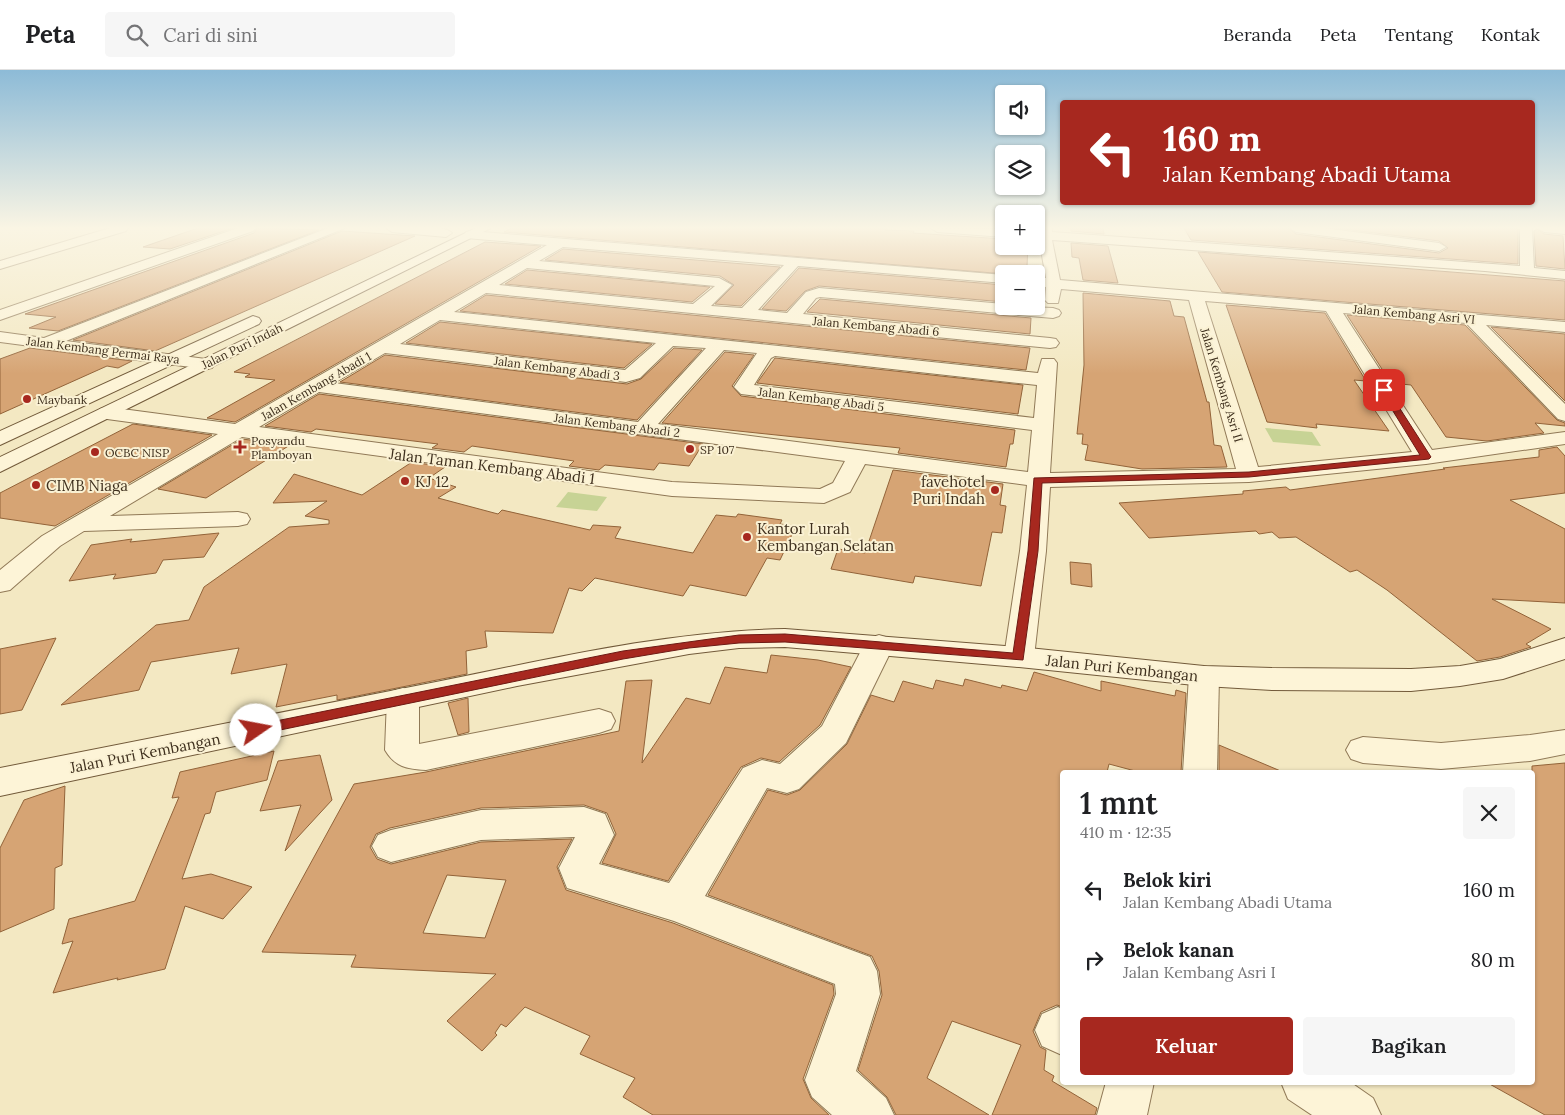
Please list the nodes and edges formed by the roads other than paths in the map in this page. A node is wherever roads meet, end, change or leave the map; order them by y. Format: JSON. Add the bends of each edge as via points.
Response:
{"nodes":[{"id":1,"x":109,"y":277,"type":"edge"},
{"id":2,"x":214,"y":277,"type":"edge"},
{"id":3,"x":372,"y":277,"type":"edge"},
{"id":4,"x":503,"y":277,"type":"edge"},
{"id":5,"x":663,"y":277,"type":"edge"},
{"id":6,"x":780,"y":277,"type":"edge"},
{"id":7,"x":966,"y":277,"type":"edge"},
{"id":8,"x":995,"y":279,"type":"edge"},
{"id":9,"x":1045,"y":283,"type":"edge"},
{"id":10,"x":483,"y":288,"type":"junction"},
{"id":11,"x":1196,"y":296,"type":"junction"},
{"id":12,"x":1331,"y":307,"type":"junction"},
{"id":13,"x":697,"y":309,"type":"junction"},
{"id":14,"x":1053,"y":313,"type":"junction"},
{"id":15,"x":267,"y":314,"type":"dead end"},
{"id":16,"x":746,"y":314,"type":"junction"},
{"id":17,"x":0,"y":315,"type":"edge"},
{"id":18,"x":438,"y":315,"type":"junction"},
{"id":19,"x":794,"y":318,"type":"junction"},
{"id":20,"x":1472,"y":319,"type":"junction"},
{"id":21,"x":1565,"y":327,"type":"edge"},
{"id":22,"x":0,"y":337,"type":"edge"},
{"id":23,"x":667,"y":340,"type":"junction"},
{"id":24,"x":45,"y":343,"type":"junction"},
{"id":25,"x":1050,"y":343,"type":"junction"},
{"id":26,"x":720,"y":344,"type":"junction"},
{"id":27,"x":382,"y":347,"type":"junction"},
{"id":28,"x":0,"y":352,"type":"edge"},
{"id":29,"x":768,"y":352,"type":"junction"},
{"id":30,"x":169,"y":359,"type":"junction"},
{"id":31,"x":206,"y":364,"type":"junction"},
{"id":32,"x":142,"y":372,"type":"junction"},
{"id":33,"x":180,"y":377,"type":"junction"},
{"id":34,"x":1046,"y":380,"type":"junction"},
{"id":35,"x":316,"y":386,"type":"junction"},
{"id":36,"x":107,"y":413,"type":"junction"},
{"id":37,"x":1565,"y":415,"type":"edge"},
{"id":38,"x":1042,"y":424,"type":"junction"},
{"id":39,"x":643,"y":429,"type":"junction"},
{"id":40,"x":239,"y":431,"type":"junction"},
{"id":41,"x":1565,"y":438,"type":"edge"},
{"id":42,"x":0,"y":439,"type":"edge"},
{"id":43,"x":858,"y":457,"type":"junction"},
{"id":44,"x":1426,"y":457,"type":"junction"},
{"id":45,"x":0,"y":465,"type":"edge"},
{"id":46,"x":1249,"y":475,"type":"junction"},
{"id":47,"x":1038,"y":480,"type":"junction"},
{"id":48,"x":238,"y":519,"type":"dead end"},
{"id":49,"x":79,"y":524,"type":"junction"},
{"id":50,"x":0,"y":584,"type":"edge"},
{"id":51,"x":879,"y":645,"type":"junction"},
{"id":52,"x":1565,"y":648,"type":"edge"},
{"id":53,"x":1019,"y":657,"type":"junction"},
{"id":54,"x":1204,"y":676,"type":"junction"},
{"id":55,"x":403,"y":699,"type":"junction"},
{"id":56,"x":599,"y":721,"type":"dead end"},
{"id":57,"x":1565,"y":742,"type":"edge"},
{"id":58,"x":1363,"y":750,"type":"dead end"},
{"id":59,"x":1200,"y":770,"type":"edge"},
{"id":60,"x":0,"y":782,"type":"edge"},
{"id":61,"x":391,"y":846,"type":"dead end"},
{"id":62,"x":678,"y":904,"type":"junction"},
{"id":63,"x":1129,"y":1085,"type":"edge"},
{"id":64,"x":1310,"y":1085,"type":"edge"},
{"id":65,"x":869,"y":1115,"type":"edge"},
{"id":66,"x":1122,"y":1115,"type":"edge"},
{"id":67,"x":1356,"y":1115,"type":"edge"}],
"edges":[{"from":1,"to":17,"type":"street"},
{"from":2,"to":24,"type":"street"},
{"from":3,"to":31,"type":"street","name":"Jalan Puri Indah"},
{"from":4,"to":10,"type":"street","name":"Jalan Kembang Abadi 1"},
{"from":5,"to":13,"type":"street","via":[[725,285]]},
{"from":6,"to":16,"type":"street"},
{"from":7,"to":8,"type":"street"},
{"from":9,"to":11,"type":"street","name":"Jalan Kembang Asri VI"},
{"from":9,"to":14,"type":"street"},
{"from":10,"to":13,"type":"street"},
{"from":10,"to":18,"type":"street","name":"Jalan Kembang Abadi 1"},
{"from":11,"to":12,"type":"street","name":"Jalan Kembang Asri VI"},
{"from":11,"to":46,"type":"street","name":"Jalan Kembang Asri II"},
{"from":12,"to":20,"type":"street","name":"Jalan Kembang Asri VI"},
{"from":12,"to":44,"type":"street"},
{"from":13,"to":16,"type":"street"},
{"from":14,"to":19,"type":"street","name":"Jalan Kembang Abadi 6","via":[[819,292],[811,295]]},
{"from":14,"to":25,"type":"street"},
{"from":15,"to":30,"type":"street","name":"Jalan Puri Indah"},
{"from":16,"to":19,"type":"street"},
{"from":18,"to":23,"type":"street"},
{"from":18,"to":27,"type":"street","name":"Jalan Kembang Abadi 1"},
{"from":19,"to":25,"type":"street","name":"Jalan Kembang Abadi 6"},
{"from":20,"to":21,"type":"street","name":"Jalan Kembang Asri VI"},
{"from":20,"to":37,"type":"street"},
{"from":22,"to":24,"type":"street","name":"Jalan Kembang Permai Raya"},
{"from":23,"to":26,"type":"street"},
{"from":23,"to":27,"type":"street","name":"Jalan Kembang Abadi 3","via":[[633,374],[626,376]]},
{"from":24,"to":30,"type":"street","name":"Jalan Kembang Permai Raya"},
{"from":25,"to":34,"type":"street"},
{"from":26,"to":29,"type":"street","via":[[761,348]]},
{"from":26,"to":39,"type":"street"},
{"from":27,"to":35,"type":"street","name":"Jalan Kembang Abadi 1"},
{"from":28,"to":32,"type":"street","name":"Jalan Kembang Permai Raya"},
{"from":29,"to":34,"type":"street"},
{"from":29,"to":38,"type":"street","name":"Jalan Kembang Abadi 5","via":[[744,389]]},
{"from":30,"to":31,"type":"street","name":"Jalan Kembang Permai Raya"},
{"from":30,"to":32,"type":"street","name":"Jalan Puri Indah"},
{"from":31,"to":33,"type":"street","name":"Jalan Puri Indah"},
{"from":32,"to":33,"type":"street","name":"Jalan Kembang Permai Raya"},
{"from":32,"to":42,"type":"street","name":"Jalan Puri Indah"},
{"from":33,"to":36,"type":"street","name":"Jalan Puri Indah"},
{"from":34,"to":38,"type":"street"},
{"from":35,"to":39,"type":"street","name":"Jalan Kembang Abadi 2"},
{"from":35,"to":40,"type":"street","name":"Jalan Kembang Abadi 1"},
{"from":36,"to":40,"type":"street","name":"Jalan Taman Kembang Abadi 1"},
{"from":36,"to":45,"type":"street","name":"Jalan Puri Indah"},
{"from":38,"to":47,"type":"street"},
{"from":39,"to":43,"type":"street","name":"Jalan Kembang Abadi 2"},
{"from":40,"to":43,"type":"street","name":"Jalan Taman Kembang Abadi 1","via":[[672,489],[813,497],[835,493],[842,487]]},
{"from":40,"to":49,"type":"street","name":"Jalan Kembang Abadi 1"},
{"from":41,"to":44,"type":"street","name":"Jalan Kembang Abadi 2"},
{"from":43,"to":47,"type":"street","name":"Jalan Kembang Abadi 2"},
{"from":44,"to":46,"type":"street","name":"Jalan Kembang Abadi 2"},
{"from":46,"to":47,"type":"street","name":"Jalan Kembang Abadi 2"},
{"from":47,"to":53,"type":"street","via":[[1033,551]]},
{"from":48,"to":49,"type":"street"},
{"from":49,"to":50,"type":"street","name":"Jalan Kembang Abadi 1","via":[[51,541]]},
{"from":51,"to":53,"type":"street","name":"Jalan Puri Kembangan"},
{"from":51,"to":55,"type":"street","name":"Jalan Puri Kembangan","via":[[785,638],[689,644]]},
{"from":51,"to":62,"type":"street","via":[[834,734],[787,779],[762,773],[755,778]]},
{"from":52,"to":54,"type":"street","name":"Jalan Puri Kembangan","via":[[1503,669],[1411,680]]},
{"from":53,"to":54,"type":"street","name":"Jalan Puri Kembangan"},
{"from":54,"to":59,"type":"street"},
{"from":55,"to":56,"type":"street","via":[[402,750],[409,756],[426,757]]},
{"from":55,"to":60,"type":"street","name":"Jalan Puri Kembangan"},
{"from":57,"to":58,"type":"street","via":[[1441,756]]},
{"from":61,"to":62,"type":"street","via":[[481,825],[584,822],[592,825],[595,835],[578,868],[581,876]]},
{"from":62,"to":65,"type":"street","via":[[855,971],[858,994],[829,1080]]},
{"from":63,"to":66,"type":"street"},
{"from":64,"to":67,"type":"street"}]}
